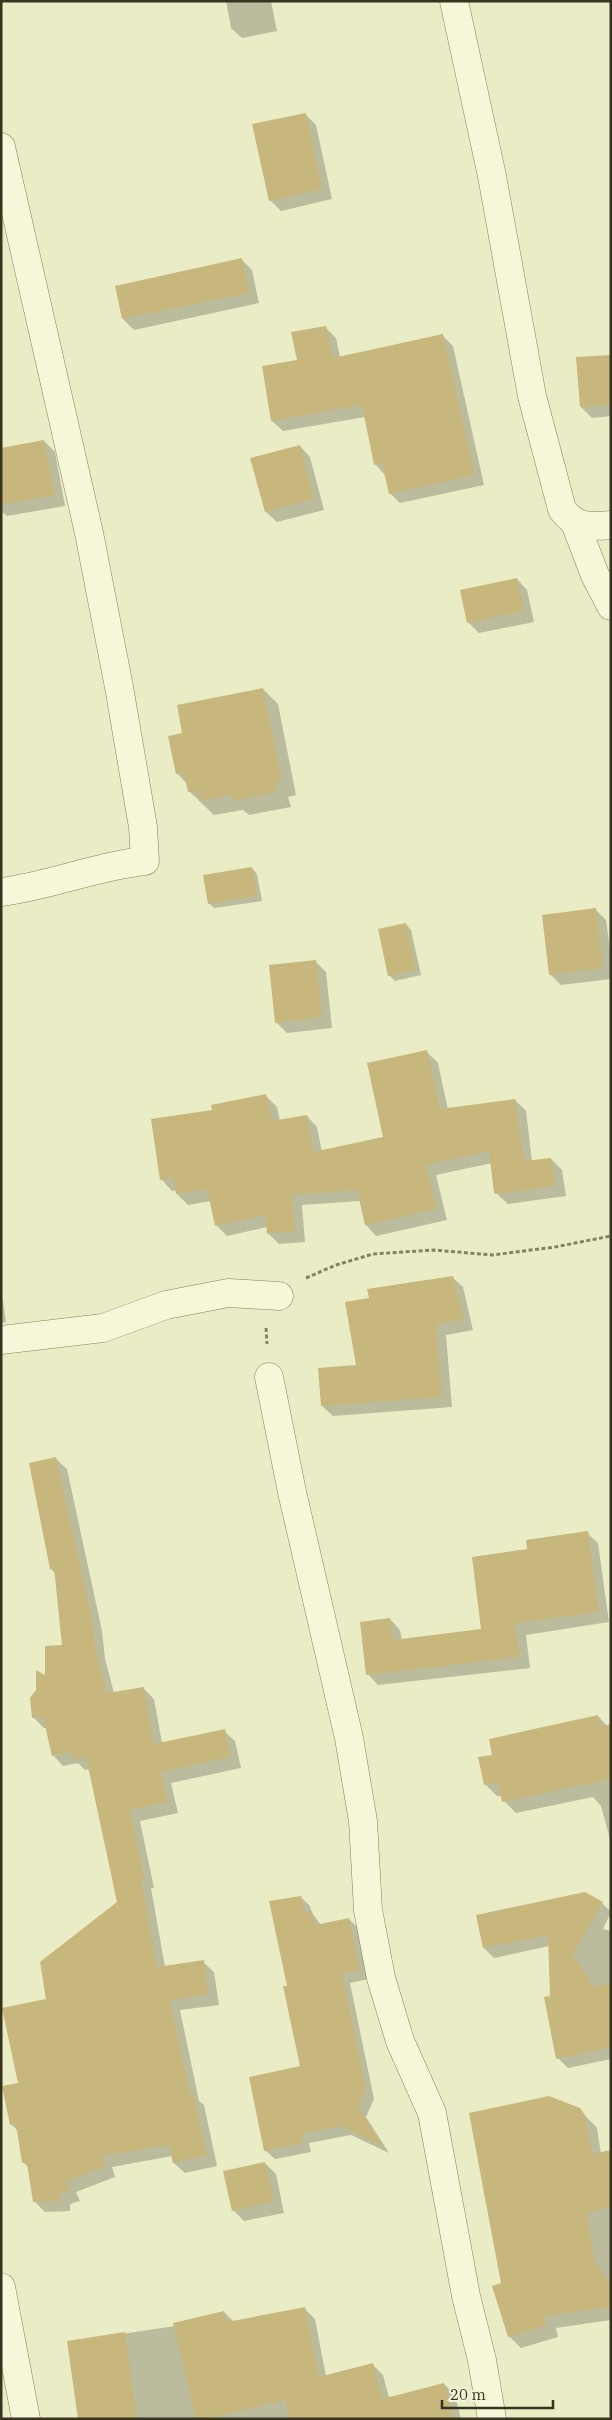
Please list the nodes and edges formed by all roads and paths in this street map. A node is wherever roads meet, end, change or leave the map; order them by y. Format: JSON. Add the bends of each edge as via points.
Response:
{"nodes":[{"id":1,"x":454,"y":1,"type":"edge"},
{"id":2,"x":1,"y":147,"type":"edge"},
{"id":3,"x":575,"y":523,"type":"junction"},
{"id":4,"x":611,"y":525,"type":"edge"},
{"id":5,"x":611,"y":606,"type":"edge"},
{"id":6,"x":1,"y":892,"type":"edge"},
{"id":7,"x":611,"y":1236,"type":"edge"},
{"id":8,"x":279,"y":1296,"type":"junction"},
{"id":9,"x":1,"y":1340,"type":"edge"},
{"id":10,"x":270,"y":1377,"type":"joint"},
{"id":11,"x":1,"y":2287,"type":"edge"},
{"id":12,"x":26,"y":2419,"type":"edge"},
{"id":13,"x":492,"y":2419,"type":"edge"}],
"edges":[{"from":1,"to":3,"type":"street","via":[[492,176],[532,396],[562,509]]},
{"from":2,"to":6,"type":"street","via":[[90,533],[143,827],[145,861],[117,864],[25,889]]},
{"from":3,"to":4,"type":"street","via":[[589,527]]},
{"from":3,"to":5,"type":"street"},
{"from":7,"to":8,"type":"path","via":[[492,1255],[434,1250],[373,1254],[312,1274]]},
{"from":8,"to":9,"type":"street","via":[[228,1293],[166,1305],[104,1328]]},
{"from":8,"to":10,"type":"path","via":[[266,1329]]},
{"from":10,"to":13,"type":"street","via":[[292,1492],[349,1738],[363,1821],[368,1910],[380,1978],[400,2041],[432,2112]]},
{"from":11,"to":12,"type":"street"}]}
